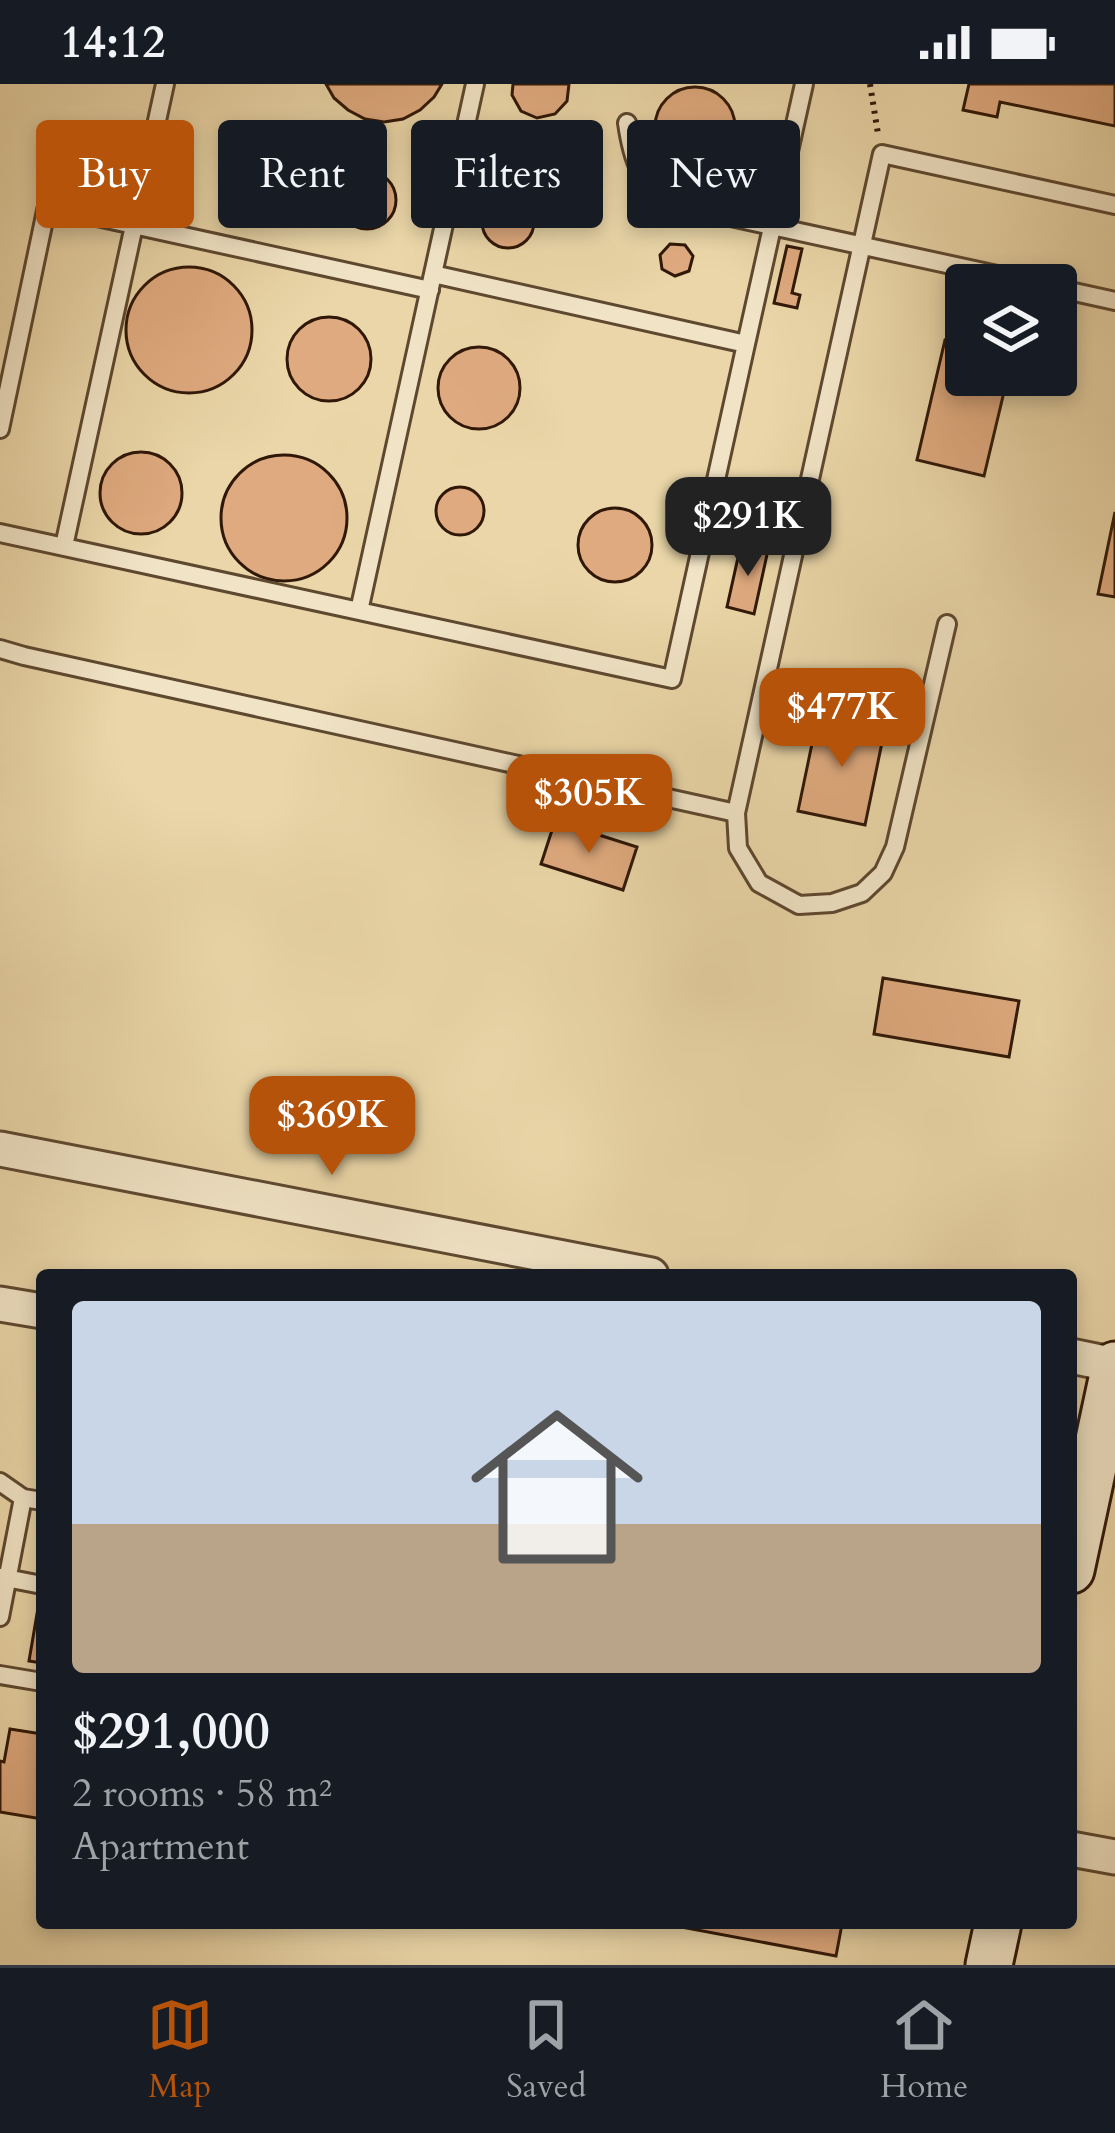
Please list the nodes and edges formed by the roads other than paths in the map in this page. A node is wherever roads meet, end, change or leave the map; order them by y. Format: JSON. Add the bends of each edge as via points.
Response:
{"nodes":[{"id":1,"x":165,"y":84,"type":"edge"},
{"id":2,"x":475,"y":84,"type":"edge"},
{"id":3,"x":804,"y":84,"type":"edge"},
{"id":4,"x":157,"y":120,"type":"edge"},
{"id":5,"x":796,"y":120,"type":"edge"},
{"id":6,"x":1115,"y":205,"type":"edge"},
{"id":7,"x":42,"y":228,"type":"edge"},
{"id":8,"x":133,"y":228,"type":"edge"},
{"id":9,"x":150,"y":228,"type":"edge"},
{"id":10,"x":772,"y":228,"type":"edge"},
{"id":11,"x":781,"y":228,"type":"edge"},
{"id":12,"x":862,"y":245,"type":"junction"},
{"id":13,"x":948,"y":264,"type":"edge"},
{"id":14,"x":431,"y":282,"type":"junction"},
{"id":15,"x":1077,"y":293,"type":"edge"},
{"id":16,"x":1115,"y":301,"type":"edge"},
{"id":17,"x":746,"y":344,"type":"junction"},
{"id":18,"x":0,"y":429,"type":"edge"},
{"id":19,"x":0,"y":532,"type":"edge"},
{"id":20,"x":64,"y":546,"type":"junction"},
{"id":21,"x":359,"y":611,"type":"junction"},
{"id":22,"x":946,"y":624,"type":"dead end"},
{"id":23,"x":0,"y":649,"type":"edge"},
{"id":24,"x":736,"y":813,"type":"junction"},
{"id":25,"x":0,"y":1149,"type":"edge"},
{"id":26,"x":620,"y":1269,"type":"edge"},
{"id":27,"x":0,"y":1304,"type":"edge"},
{"id":28,"x":36,"y":1310,"type":"edge"},
{"id":29,"x":1077,"y":1357,"type":"edge"},
{"id":30,"x":1115,"y":1365,"type":"edge"},
{"id":31,"x":1109,"y":1424,"type":"edge"},
{"id":32,"x":0,"y":1482,"type":"edge"},
{"id":33,"x":23,"y":1498,"type":"junction"},
{"id":34,"x":36,"y":1500,"type":"edge"},
{"id":35,"x":1077,"y":1547,"type":"edge"},
{"id":36,"x":4,"y":1578,"type":"edge"},
{"id":37,"x":36,"y":1584,"type":"edge"},
{"id":38,"x":0,"y":1617,"type":"edge"},
{"id":39,"x":0,"y":1675,"type":"edge"},
{"id":40,"x":36,"y":1681,"type":"edge"},
{"id":41,"x":1077,"y":1850,"type":"edge"},
{"id":42,"x":1115,"y":1857,"type":"edge"},
{"id":43,"x":997,"y":1929,"type":"edge"},
{"id":44,"x":989,"y":1965,"type":"edge"}],
"edges":[{"from":1,"to":4,"type":"lane"},
{"from":2,"to":14,"type":"lane"},
{"from":3,"to":5,"type":"lane"},
{"from":6,"to":12,"type":"lane","via":[[882,154]]},
{"from":7,"to":18,"type":"lane"},
{"from":8,"to":20,"type":"lane"},
{"from":9,"to":14,"type":"lane"},
{"from":10,"to":17,"type":"lane"},
{"from":11,"to":12,"type":"lane"},
{"from":12,"to":13,"type":"lane"},
{"from":12,"to":24,"type":"lane"},
{"from":14,"to":17,"type":"lane"},
{"from":14,"to":21,"type":"lane"},
{"from":15,"to":16,"type":"lane"},
{"from":17,"to":21,"type":"lane","via":[[672,679]]},
{"from":19,"to":20,"type":"lane"},
{"from":20,"to":21,"type":"lane"},
{"from":22,"to":24,"type":"lane","via":[[895,847],[862,892],[799,904],[759,883],[738,848]]},
{"from":23,"to":24,"type":"lane"},
{"from":25,"to":26,"type":"street"},
{"from":27,"to":28,"type":"street"},
{"from":29,"to":30,"type":"street"},
{"from":30,"to":31,"type":"main road"},
{"from":31,"to":35,"type":"main road"},
{"from":32,"to":33,"type":"lane"},
{"from":33,"to":34,"type":"lane"},
{"from":33,"to":36,"type":"lane"},
{"from":36,"to":37,"type":"lane"},
{"from":36,"to":38,"type":"lane"},
{"from":39,"to":40,"type":"lane"},
{"from":41,"to":42,"type":"street"},
{"from":43,"to":44,"type":"main road"}]}
